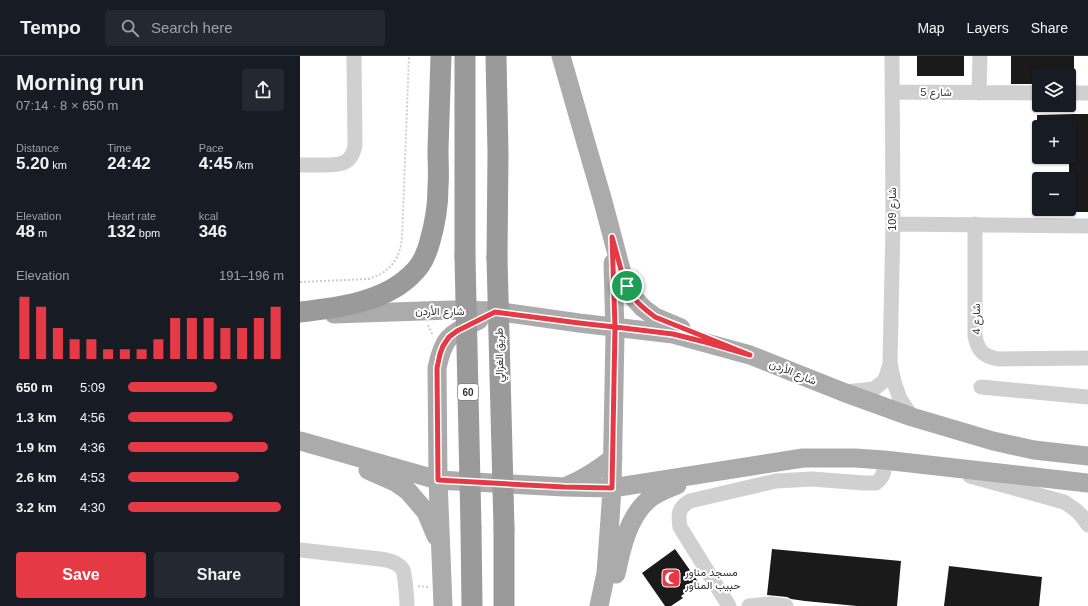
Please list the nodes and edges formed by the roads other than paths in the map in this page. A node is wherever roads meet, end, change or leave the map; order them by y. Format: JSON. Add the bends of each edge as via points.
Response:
{"nodes":[{"id":1,"x":354,"y":56,"type":"edge"},
{"id":2,"x":441,"y":56,"type":"edge"},
{"id":3,"x":465,"y":56,"type":"edge"},
{"id":4,"x":496,"y":56,"type":"edge"},
{"id":5,"x":562,"y":56,"type":"edge"},
{"id":6,"x":892,"y":56,"type":"edge"},
{"id":7,"x":980,"y":56,"type":"edge"},
{"id":8,"x":892,"y":92,"type":"junction"},
{"id":9,"x":980,"y":93,"type":"junction"},
{"id":10,"x":1032,"y":93,"type":"edge"},
{"id":11,"x":1076,"y":93,"type":"edge"},
{"id":12,"x":1088,"y":93,"type":"edge"},
{"id":13,"x":300,"y":165,"type":"edge"},
{"id":14,"x":893,"y":224,"type":"junction"},
{"id":15,"x":975,"y":224,"type":"junction"},
{"id":16,"x":1088,"y":226,"type":"edge"},
{"id":17,"x":612,"y":237,"type":"junction"},
{"id":18,"x":495,"y":312,"type":"junction"},
{"id":19,"x":300,"y":314,"type":"edge"},
{"id":20,"x":579,"y":323,"type":"junction"},
{"id":21,"x":615,"y":327,"type":"junction"},
{"id":22,"x":750,"y":355,"type":"junction"},
{"id":23,"x":1088,"y":358,"type":"edge"},
{"id":24,"x":890,"y":363,"type":"junction"},
{"id":25,"x":981,"y":387,"type":"dead end"},
{"id":26,"x":843,"y":392,"type":"junction"},
{"id":27,"x":614,"y":394,"type":"junction"},
{"id":28,"x":1088,"y":396,"type":"edge"},
{"id":29,"x":912,"y":417,"type":"junction"},
{"id":30,"x":300,"y":442,"type":"edge"},
{"id":31,"x":1088,"y":456,"type":"edge"},
{"id":32,"x":613,"y":458,"type":"junction"},
{"id":33,"x":884,"y":460,"type":"junction"},
{"id":34,"x":929,"y":465,"type":"junction"},
{"id":35,"x":714,"y":472,"type":"junction"},
{"id":36,"x":438,"y":480,"type":"junction"},
{"id":37,"x":1088,"y":483,"type":"edge"},
{"id":38,"x":564,"y":487,"type":"junction"},
{"id":39,"x":612,"y":488,"type":"junction"},
{"id":40,"x":1064,"y":502,"type":"junction"},
{"id":41,"x":1088,"y":506,"type":"edge"},
{"id":42,"x":1088,"y":525,"type":"edge"},
{"id":43,"x":300,"y":550,"type":"edge"},
{"id":44,"x":441,"y":566,"type":"junction"},
{"id":45,"x":443,"y":597,"type":"edge"},
{"id":46,"x":407,"y":606,"type":"edge"},
{"id":47,"x":472,"y":606,"type":"edge"},
{"id":48,"x":504,"y":606,"type":"edge"},
{"id":49,"x":598,"y":606,"type":"edge"},
{"id":50,"x":607,"y":606,"type":"edge"},
{"id":51,"x":729,"y":606,"type":"edge"},
{"id":52,"x":749,"y":606,"type":"edge"},
{"id":53,"x":786,"y":606,"type":"edge"}],
"edges":[{"from":1,"to":13,"type":"street","via":[[353,153],[343,164]]},
{"from":2,"to":19,"type":"highway","via":[[437,208],[427,253],[408,278],[378,296]]},
{"from":3,"to":47,"type":"highway","number":"60","bridge":true,"via":[[465,257]]},
{"from":4,"to":48,"type":"highway","name":"طريق الغزالي","bridge":true},
{"from":5,"to":17,"type":"main road"},
{"from":6,"to":8,"type":"street","name":"شارع 109"},
{"from":7,"to":9,"type":"street"},
{"from":8,"to":9,"type":"street","name":"شارع 5"},
{"from":8,"to":14,"type":"street","name":"شارع 109"},
{"from":9,"to":10,"type":"street","name":"شارع 5"},
{"from":11,"to":12,"type":"street"},
{"from":14,"to":15,"type":"street"},
{"from":14,"to":24,"type":"street","name":"شارع 109"},
{"from":15,"to":16,"type":"street"},
{"from":15,"to":23,"type":"street","name":"شارع 4","via":[[975,336],[982,352],[998,359]]},
{"from":17,"to":21,"type":"main road"},
{"from":17,"to":22,"type":"main road","via":[[627,286],[642,308],[655,317]]},
{"from":18,"to":19,"type":"main road","name":"شارع الأردن","via":[[451,310]]},
{"from":18,"to":20,"type":"main road","name":"شارع الأردن"},
{"from":18,"to":36,"type":"main road","via":[[449,337],[440,354],[437,368]]},
{"from":20,"to":21,"type":"main road","name":"شارع الأردن"},
{"from":20,"to":27,"type":"main road","via":[[596,333],[603,344],[608,357]]},
{"from":21,"to":22,"type":"main road","name":"شارع الأردن","via":[[673,334]]},
{"from":21,"to":27,"type":"main road"},
{"from":22,"to":26,"type":"main road","name":"شارع الأردن"},
{"from":24,"to":26,"type":"street","name":"شارع 109","via":[[885,380],[874,389]]},
{"from":24,"to":29,"type":"street","name":"شارع 109","via":[[900,398]]},
{"from":25,"to":28,"type":"street"},
{"from":26,"to":29,"type":"main road","name":"شارع الأردن"},
{"from":27,"to":32,"type":"main road"},
{"from":29,"to":31,"type":"main road","name":"شارع الأردن","via":[[992,441],[1034,450]]},
{"from":30,"to":36,"type":"main road"},
{"from":30,"to":44,"type":"main road","via":[[395,482],[408,491],[426,512],[437,536]]},
{"from":32,"to":38,"type":"main road","via":[[582,480]]},
{"from":32,"to":39,"type":"main road"},
{"from":33,"to":34,"type":"main road"},
{"from":33,"to":35,"type":"main road","via":[[803,458]]},
{"from":33,"to":51,"type":"street","via":[[883,477],[876,483],[812,479],[776,481],[690,501],[683,505],[678,516],[680,527]]},
{"from":34,"to":37,"type":"main road"},
{"from":34,"to":40,"type":"street"},
{"from":35,"to":39,"type":"main road"},
{"from":35,"to":50,"type":"main road","via":[[656,494],[635,515],[623,542]]},
{"from":36,"to":38,"type":"main road"},
{"from":36,"to":44,"type":"main road"},
{"from":38,"to":39,"type":"main road"},
{"from":39,"to":49,"type":"main road","via":[[606,573]]},
{"from":40,"to":41,"type":"street"},
{"from":40,"to":42,"type":"street","via":[[1083,516]]},
{"from":43,"to":46,"type":"street","via":[[388,560],[397,564],[403,570]]},
{"from":44,"to":45,"type":"main road"},
{"from":52,"to":53,"type":"street"}]}
